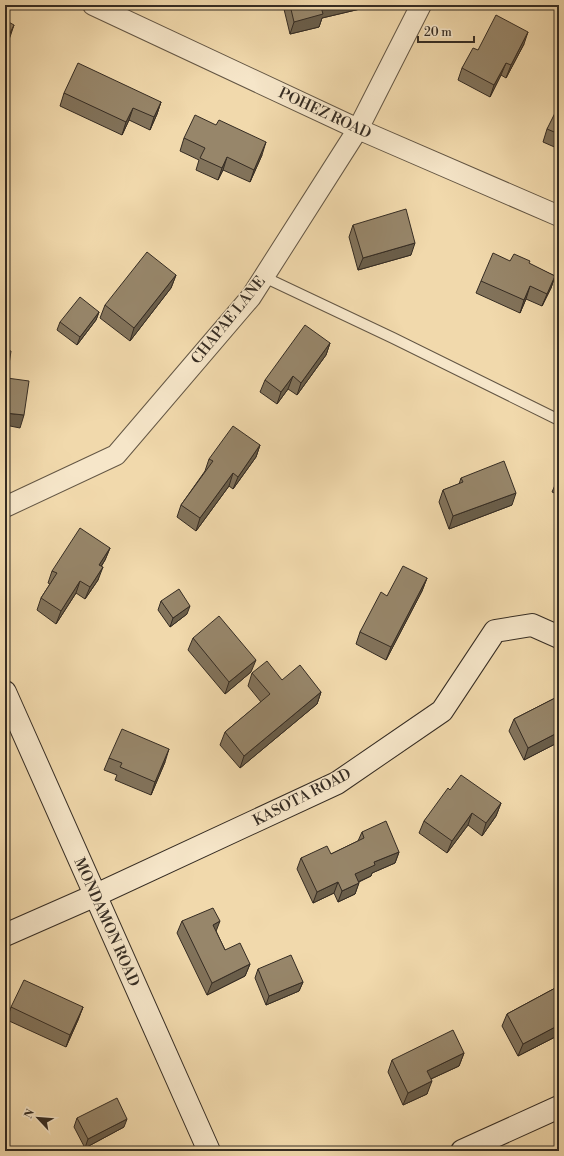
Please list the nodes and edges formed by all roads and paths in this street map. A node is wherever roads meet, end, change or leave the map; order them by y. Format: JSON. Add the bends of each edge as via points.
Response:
{"nodes":[{"id":1,"x":93,"y":5,"type":"edge"},
{"id":2,"x":421,"y":5,"type":"edge"},
{"id":3,"x":358,"y":129,"type":"junction"},
{"id":4,"x":559,"y":216,"type":"edge"},
{"id":5,"x":264,"y":277,"type":"junction"},
{"id":6,"x":559,"y":420,"type":"edge"},
{"id":7,"x":5,"y":507,"type":"edge"},
{"id":8,"x":559,"y":637,"type":"edge"},
{"id":9,"x":5,"y":692,"type":"edge"},
{"id":10,"x":96,"y":895,"type":"junction"},
{"id":11,"x":5,"y":935,"type":"edge"},
{"id":12,"x":559,"y":1107,"type":"edge"},
{"id":13,"x":209,"y":1151,"type":"edge"},
{"id":14,"x":462,"y":1151,"type":"edge"}],
"edges":[{"from":1,"to":3,"type":"street","name":"POHEZ ROAD"},
{"from":2,"to":3,"type":"street","name":"CHAPAE LANE"},
{"from":3,"to":4,"type":"street","name":"POHEZ ROAD"},
{"from":3,"to":5,"type":"street","name":"CHAPAE LANE"},
{"from":5,"to":6,"type":"lane"},
{"from":5,"to":7,"type":"street","name":"CHAPAE LANE","via":[[251,297],[116,454]]},
{"from":8,"to":10,"type":"street","name":"KASOTA ROAD","via":[[532,624],[495,631],[442,711],[337,783]]},
{"from":9,"to":10,"type":"street","name":"MONDAMON ROAD"},
{"from":10,"to":11,"type":"street","name":"KASOTA ROAD"},
{"from":10,"to":13,"type":"street","name":"MONDAMON ROAD"},
{"from":12,"to":14,"type":"street"}]}
